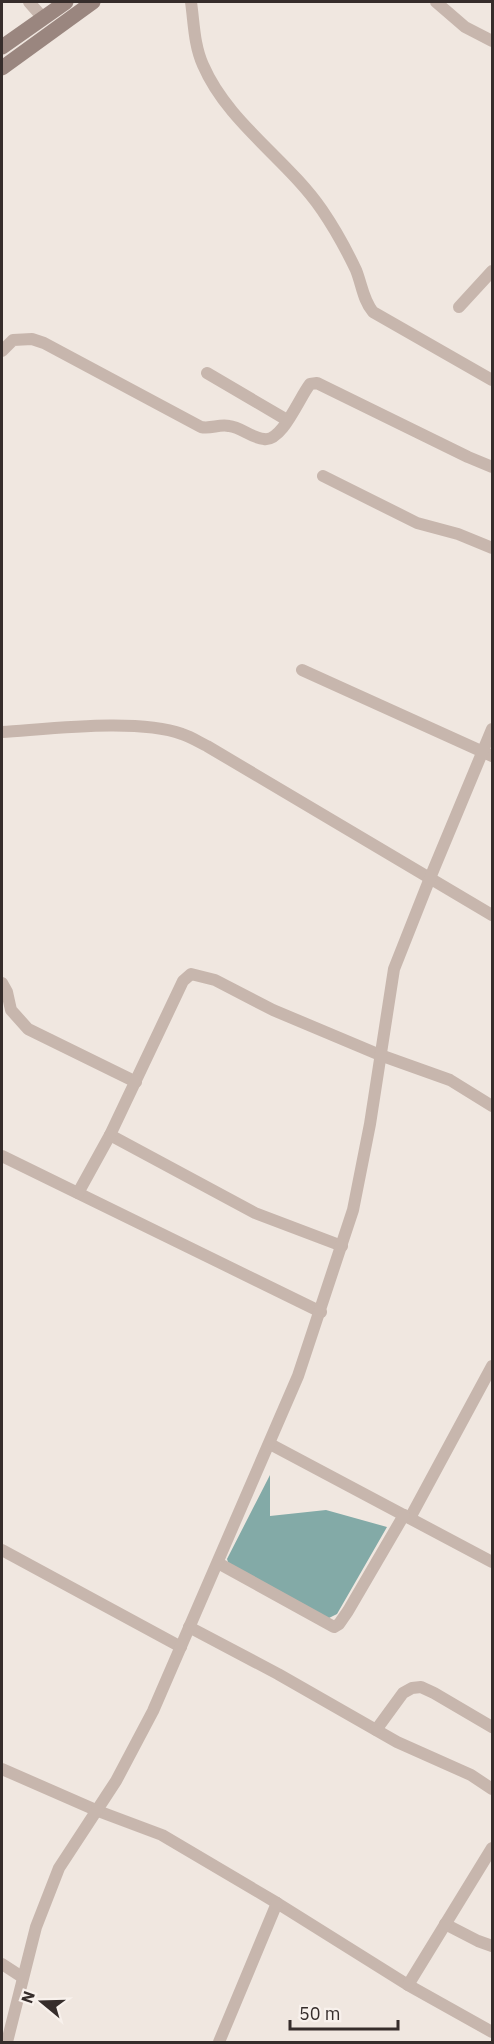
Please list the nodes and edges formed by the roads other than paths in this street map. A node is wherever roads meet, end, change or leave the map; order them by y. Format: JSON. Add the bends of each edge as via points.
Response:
{"nodes":[{"id":1,"x":29,"y":2,"type":"edge"},
{"id":2,"x":66,"y":2,"type":"edge"},
{"id":3,"x":93,"y":2,"type":"edge"},
{"id":4,"x":191,"y":2,"type":"edge"},
{"id":5,"x":436,"y":2,"type":"edge"},
{"id":6,"x":43,"y":18,"type":"junction"},
{"id":7,"x":492,"y":41,"type":"edge"},
{"id":8,"x":2,"y":47,"type":"edge"},
{"id":9,"x":2,"y":68,"type":"edge"},
{"id":10,"x":492,"y":271,"type":"edge"},
{"id":11,"x":459,"y":307,"type":"dead end"},
{"id":12,"x":2,"y":351,"type":"edge"},
{"id":13,"x":207,"y":374,"type":"dead end"},
{"id":14,"x":492,"y":380,"type":"edge"},
{"id":15,"x":287,"y":420,"type":"junction"},
{"id":16,"x":492,"y":467,"type":"edge"},
{"id":17,"x":323,"y":476,"type":"dead end"},
{"id":18,"x":492,"y":548,"type":"edge"},
{"id":19,"x":302,"y":670,"type":"dead end"},
{"id":20,"x":492,"y":729,"type":"edge"},
{"id":21,"x":2,"y":732,"type":"edge"},
{"id":22,"x":487,"y":754,"type":"edge"},
{"id":23,"x":430,"y":878,"type":"junction"},
{"id":24,"x":492,"y":915,"type":"edge"},
{"id":25,"x":2,"y":983,"type":"edge"},
{"id":26,"x":380,"y":1055,"type":"junction"},
{"id":27,"x":136,"y":1082,"type":"junction"},
{"id":28,"x":492,"y":1106,"type":"edge"},
{"id":29,"x":110,"y":1135,"type":"junction"},
{"id":30,"x":2,"y":1156,"type":"edge"},
{"id":31,"x":78,"y":1194,"type":"junction"},
{"id":32,"x":342,"y":1246,"type":"junction"},
{"id":33,"x":321,"y":1312,"type":"junction"},
{"id":34,"x":492,"y":1366,"type":"edge"},
{"id":35,"x":270,"y":1443,"type":"junction"},
{"id":36,"x":407,"y":1516,"type":"junction"},
{"id":37,"x":2,"y":1550,"type":"edge"},
{"id":38,"x":492,"y":1562,"type":"edge"},
{"id":39,"x":218,"y":1563,"type":"junction"},
{"id":40,"x":189,"y":1627,"type":"junction"},
{"id":41,"x":181,"y":1647,"type":"junction"},
{"id":42,"x":492,"y":1727,"type":"edge"},
{"id":43,"x":376,"y":1730,"type":"junction"},
{"id":44,"x":2,"y":1769,"type":"edge"},
{"id":45,"x":492,"y":1789,"type":"edge"},
{"id":46,"x":98,"y":1811,"type":"junction"},
{"id":47,"x":492,"y":1848,"type":"edge"},
{"id":48,"x":489,"y":1862,"type":"edge"},
{"id":49,"x":277,"y":1903,"type":"junction"},
{"id":50,"x":445,"y":1924,"type":"junction"},
{"id":51,"x":492,"y":1946,"type":"edge"},
{"id":52,"x":2,"y":1964,"type":"edge"},
{"id":53,"x":22,"y":1977,"type":"junction"},
{"id":54,"x":408,"y":1985,"type":"junction"},
{"id":55,"x":492,"y":2032,"type":"edge"},
{"id":56,"x":7,"y":2043,"type":"edge"},
{"id":57,"x":219,"y":2043,"type":"edge"}],
"edges":[{"from":1,"to":6,"type":"street"},
{"from":2,"to":6,"type":"main road"},
{"from":3,"to":9,"type":"main road"},
{"from":4,"to":14,"type":"street","via":[[200,56],[212,81],[240,120],[322,209],[345,247],[367,304],[374,312]]},
{"from":5,"to":7,"type":"street","via":[[465,27]]},
{"from":6,"to":8,"type":"main road"},
{"from":10,"to":11,"type":"street"},
{"from":12,"to":15,"type":"street","via":[[13,340],[22,338],[44,343],[201,427],[230,426],[272,440]]},
{"from":13,"to":15,"type":"street"},
{"from":15,"to":16,"type":"street","via":[[310,384],[317,383]]},
{"from":17,"to":18,"type":"street","via":[[417,523]]},
{"from":19,"to":22,"type":"street"},
{"from":20,"to":22,"type":"street"},
{"from":21,"to":23,"type":"street","via":[[109,727],[163,729],[183,734]]},
{"from":22,"to":23,"type":"street"},
{"from":23,"to":24,"type":"street"},
{"from":23,"to":26,"type":"street","via":[[394,969]]},
{"from":25,"to":27,"type":"street","via":[[11,1010],[28,1029]]},
{"from":26,"to":27,"type":"street","via":[[273,1010],[215,980],[191,974],[183,981]]},
{"from":26,"to":28,"type":"street","via":[[450,1080]]},
{"from":26,"to":32,"type":"street","via":[[358,1186]]},
{"from":27,"to":29,"type":"street"},
{"from":29,"to":31,"type":"street"},
{"from":29,"to":32,"type":"street","via":[[255,1213]]},
{"from":30,"to":31,"type":"street"},
{"from":31,"to":33,"type":"street"},
{"from":32,"to":33,"type":"street"},
{"from":33,"to":35,"type":"street"},
{"from":34,"to":36,"type":"street"},
{"from":35,"to":36,"type":"street"},
{"from":35,"to":39,"type":"street"},
{"from":36,"to":38,"type":"street"},
{"from":36,"to":39,"type":"street","via":[[334,1627]]},
{"from":37,"to":41,"type":"street"},
{"from":39,"to":40,"type":"street"},
{"from":40,"to":41,"type":"street"},
{"from":40,"to":43,"type":"street"},
{"from":41,"to":46,"type":"street","via":[[153,1710]]},
{"from":42,"to":43,"type":"street","via":[[434,1694],[412,1688]]},
{"from":43,"to":45,"type":"street"},
{"from":44,"to":46,"type":"street"},
{"from":46,"to":49,"type":"street","via":[[162,1835]]},
{"from":46,"to":53,"type":"street","via":[[59,1868]]},
{"from":47,"to":48,"type":"street"},
{"from":48,"to":50,"type":"street"},
{"from":49,"to":54,"type":"street"},
{"from":49,"to":57,"type":"street"},
{"from":50,"to":51,"type":"street"},
{"from":50,"to":54,"type":"street"},
{"from":52,"to":53,"type":"street"},
{"from":53,"to":56,"type":"street"},
{"from":54,"to":55,"type":"street"}]}
